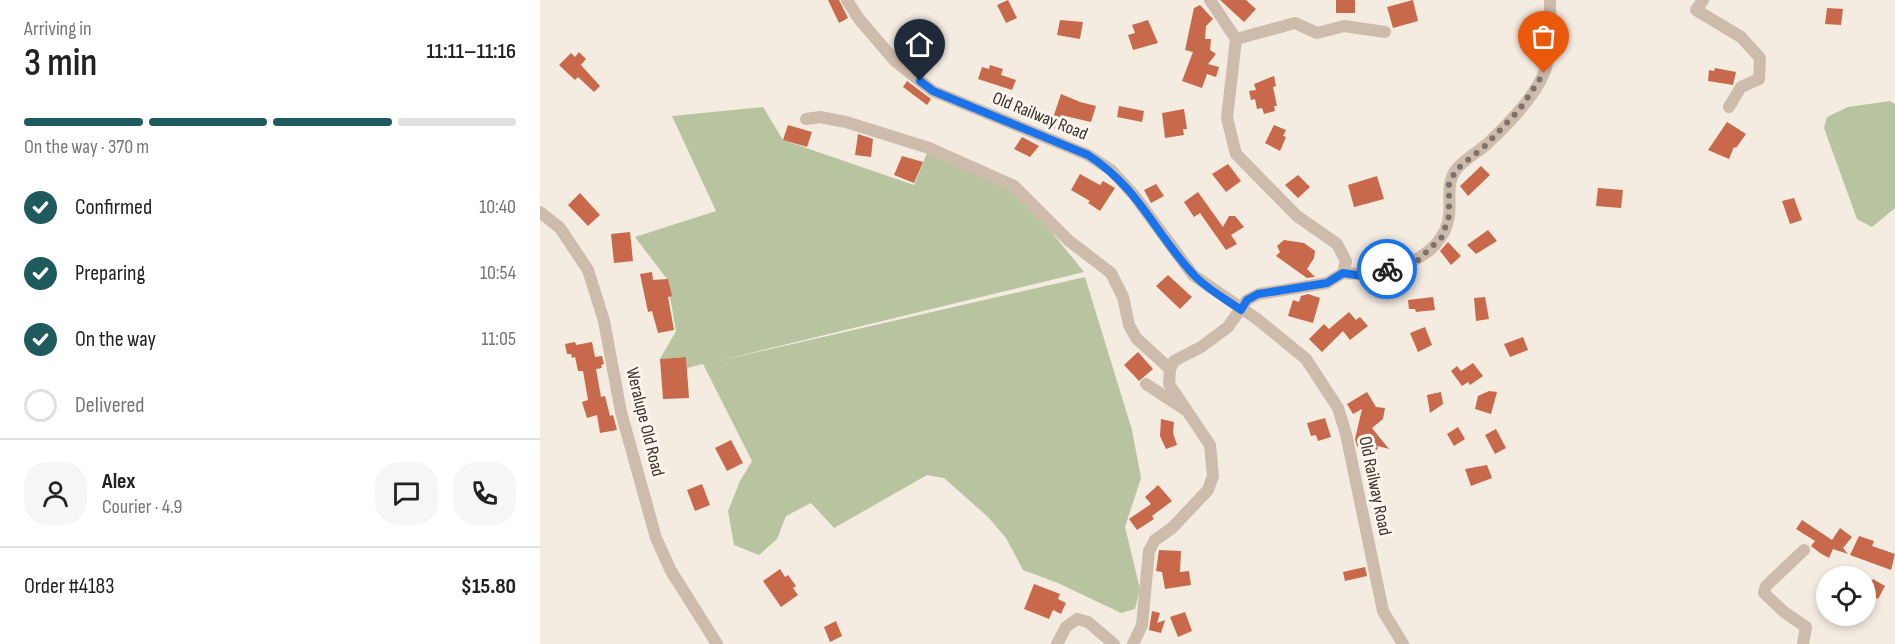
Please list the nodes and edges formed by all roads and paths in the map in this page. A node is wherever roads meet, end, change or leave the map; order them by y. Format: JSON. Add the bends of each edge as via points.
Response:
{"nodes":[{"id":1,"x":847,"y":0,"type":"edge"},
{"id":2,"x":1210,"y":0,"type":"edge"},
{"id":3,"x":1550,"y":0,"type":"edge"},
{"id":4,"x":1703,"y":0,"type":"edge"},
{"id":5,"x":1384,"y":32,"type":"dead end"},
{"id":6,"x":1236,"y":39,"type":"junction"},
{"id":7,"x":1729,"y":107,"type":"dead end"},
{"id":8,"x":806,"y":119,"type":"dead end"},
{"id":9,"x":540,"y":212,"type":"edge"},
{"id":10,"x":1343,"y":273,"type":"junction"},
{"id":11,"x":1241,"y":310,"type":"junction"},
{"id":12,"x":1170,"y":369,"type":"junction"},
{"id":13,"x":1146,"y":384,"type":"dead end"},
{"id":14,"x":1190,"y":413,"type":"junction"},
{"id":15,"x":1804,"y":550,"type":"dead end"},
{"id":16,"x":717,"y":644,"type":"edge"},
{"id":17,"x":1057,"y":644,"type":"edge"},
{"id":18,"x":1114,"y":644,"type":"edge"},
{"id":19,"x":1133,"y":644,"type":"edge"},
{"id":20,"x":1403,"y":644,"type":"edge"},
{"id":21,"x":1803,"y":644,"type":"edge"}],
"edges":[{"from":1,"to":11,"type":"street","name":"Old Railway Road","via":[[895,61],[933,91],[1088,155],[1111,170],[1193,275]]},
{"from":2,"to":6,"type":"street"},
{"from":3,"to":10,"type":"street","via":[[1550,44],[1544,73],[1520,109],[1456,170],[1449,184],[1449,216],[1442,237],[1418,260],[1363,276]]},
{"from":4,"to":7,"type":"street","via":[[1696,10],[1741,37],[1760,58],[1760,79],[1741,87]]},
{"from":5,"to":6,"type":"street","via":[[1344,26],[1317,33],[1295,23]]},
{"from":6,"to":10,"type":"street","via":[[1227,118],[1236,154],[1298,216],[1337,244],[1346,261]]},
{"from":8,"to":12,"type":"street","via":[[820,117],[846,122],[929,148],[1014,186],[1068,240],[1111,273],[1136,338]]},
{"from":9,"to":16,"type":"street","name":"Weralupe Old Road","via":[[560,228],[588,270],[656,538]]},
{"from":10,"to":11,"type":"street","via":[[1327,283],[1258,294],[1247,300]]},
{"from":11,"to":12,"type":"street","via":[[1228,327],[1174,361]]},
{"from":11,"to":20,"type":"street","name":"Old Railway Road","via":[[1306,360],[1338,408],[1383,611]]},
{"from":12,"to":14,"type":"street","via":[[1169,384]]},
{"from":13,"to":14,"type":"street"},
{"from":14,"to":19,"type":"street","via":[[1210,445],[1214,476],[1208,490],[1149,550],[1142,625]]},
{"from":15,"to":21,"type":"street","via":[[1766,586],[1764,593],[1806,627]]},
{"from":17,"to":18,"type":"street","via":[[1066,627],[1077,619],[1088,622]]}]}
